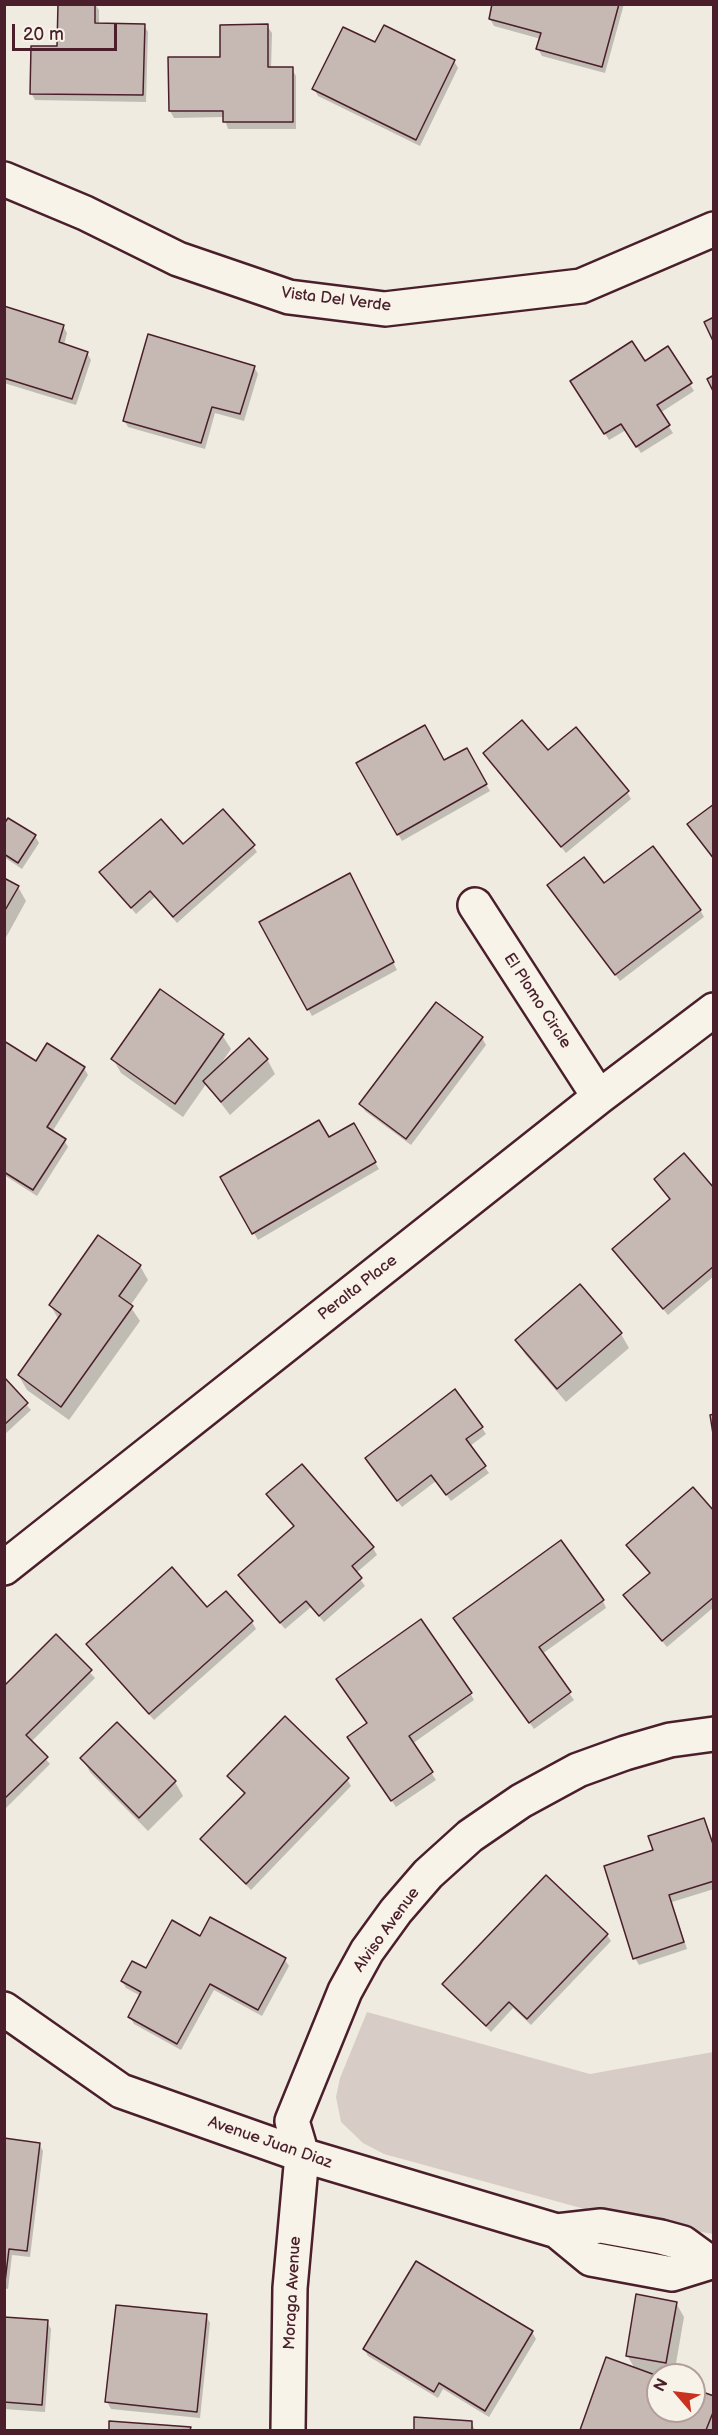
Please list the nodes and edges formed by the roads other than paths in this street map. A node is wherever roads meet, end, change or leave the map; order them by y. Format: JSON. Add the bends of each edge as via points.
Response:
{"nodes":[{"id":1,"x":4,"y":179,"type":"edge"},
{"id":2,"x":714,"y":229,"type":"edge"},
{"id":3,"x":475,"y":905,"type":"dead end"},
{"id":4,"x":714,"y":1010,"type":"edge"},
{"id":5,"x":598,"y":1097,"type":"junction"},
{"id":6,"x":4,"y":1568,"type":"edge"},
{"id":7,"x":714,"y":1734,"type":"edge"},
{"id":8,"x":4,"y":2009,"type":"edge"},
{"id":9,"x":302,"y":2155,"type":"junction"},
{"id":10,"x":712,"y":2261,"type":"edge"},
{"id":11,"x":288,"y":2430,"type":"edge"}],
"edges":[{"from":1,"to":2,"type":"street","name":"Vista Del Verde","via":[[178,259],[244,282],[289,297],[386,309],[581,286]]},
{"from":3,"to":5,"type":"street","name":"El Plomo Circle"},
{"from":4,"to":5,"type":"street","name":"Peralta Place"},
{"from":5,"to":6,"type":"street","name":"Peralta Place"},
{"from":7,"to":9,"type":"street","name":"Alviso Avenue","via":[[670,1740],[578,1770],[521,1801],[470,1836],[428,1874],[367,1951],[345,1991],[292,2121]]},
{"from":8,"to":9,"type":"street","name":"Avenue Juan Diaz","via":[[121,2091]]},
{"from":9,"to":10,"type":"street","name":"Avenue Juan Diaz","via":[[557,2231],[601,2226],[662,2237],[683,2243]]},
{"from":9,"to":11,"type":"street","name":"Moraga Avenue","via":[[290,2288]]}]}
